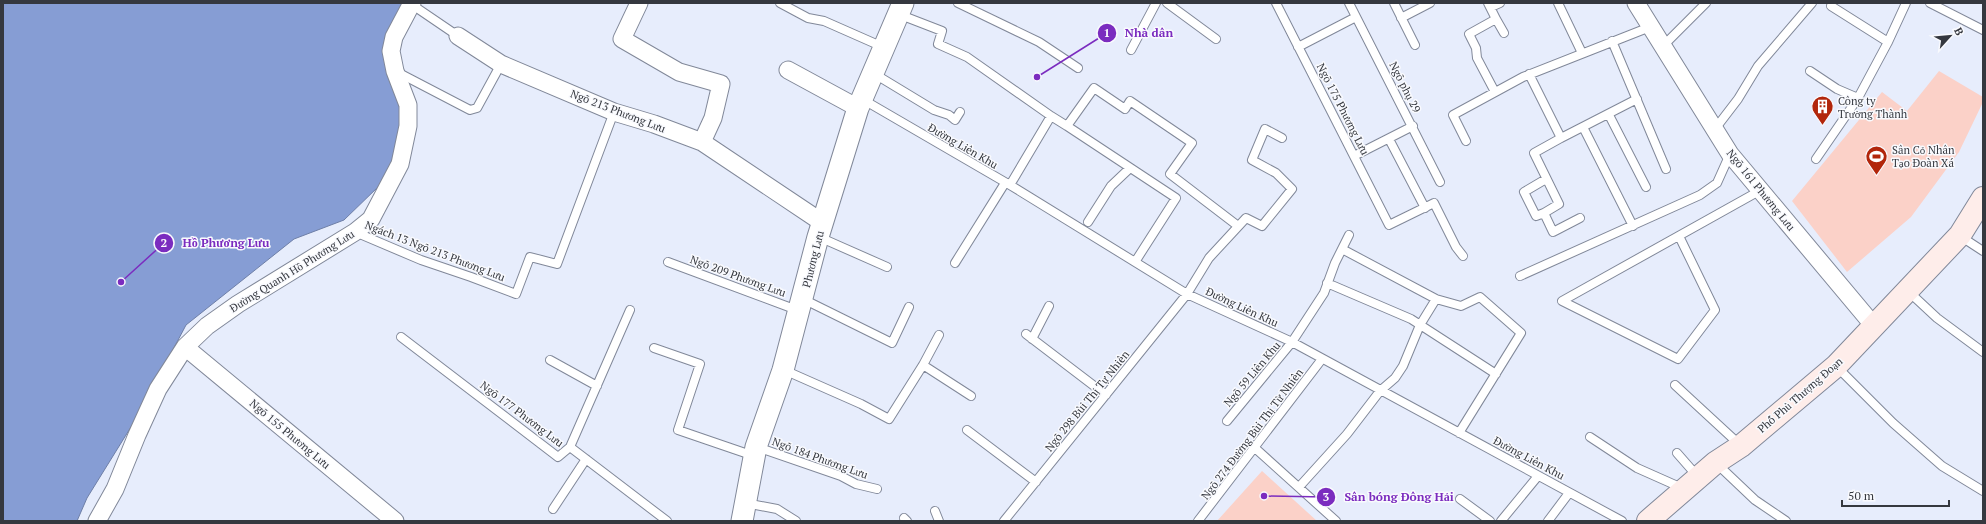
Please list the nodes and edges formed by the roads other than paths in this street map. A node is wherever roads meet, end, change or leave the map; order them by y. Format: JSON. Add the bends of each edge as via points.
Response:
{"nodes":[{"id":1,"x":411,"y":3,"type":"edge"},
{"id":2,"x":639,"y":3,"type":"edge"},
{"id":3,"x":780,"y":3,"type":"edge"},
{"id":4,"x":958,"y":3,"type":"edge"},
{"id":5,"x":1156,"y":3,"type":"edge"},
{"id":6,"x":1167,"y":3,"type":"edge"},
{"id":7,"x":1276,"y":3,"type":"edge"},
{"id":8,"x":1349,"y":3,"type":"edge"},
{"id":9,"x":1394,"y":3,"type":"edge"},
{"id":10,"x":1430,"y":3,"type":"edge"},
{"id":11,"x":1500,"y":3,"type":"edge"},
{"id":12,"x":1558,"y":3,"type":"edge"},
{"id":13,"x":1636,"y":3,"type":"edge"},
{"id":14,"x":1706,"y":3,"type":"edge"},
{"id":15,"x":1812,"y":3,"type":"edge"},
{"id":16,"x":1906,"y":3,"type":"edge"},
{"id":17,"x":1930,"y":3,"type":"edge"},
{"id":18,"x":1490,"y":5,"type":"edge"},
{"id":19,"x":970,"y":6,"type":"edge"},
{"id":20,"x":1831,"y":6,"type":"dead end"},
{"id":21,"x":900,"y":8,"type":"edge"},
{"id":22,"x":1356,"y":17,"type":"junction"},
{"id":23,"x":1401,"y":18,"type":"junction"},
{"id":24,"x":1496,"y":19,"type":"junction"},
{"id":25,"x":1650,"y":27,"type":"junction"},
{"id":26,"x":1983,"y":30,"type":"edge"},
{"id":27,"x":1504,"y":33,"type":"dead end"},
{"id":28,"x":458,"y":36,"type":"joint"},
{"id":29,"x":1216,"y":39,"type":"dead end"},
{"id":30,"x":1612,"y":41,"type":"junction"},
{"id":31,"x":1888,"y":42,"type":"junction"},
{"id":32,"x":1415,"y":45,"type":"dead end"},
{"id":33,"x":1298,"y":46,"type":"junction"},
{"id":34,"x":1663,"y":46,"type":"junction"},
{"id":35,"x":883,"y":47,"type":"junction"},
{"id":36,"x":1131,"y":50,"type":"dead end"},
{"id":37,"x":1582,"y":53,"type":"junction"},
{"id":38,"x":501,"y":64,"type":"junction"},
{"id":39,"x":1078,"y":68,"type":"dead end"},
{"id":40,"x":788,"y":70,"type":"dead end"},
{"id":41,"x":395,"y":71,"type":"junction"},
{"id":42,"x":1810,"y":71,"type":"dead end"},
{"id":43,"x":872,"y":73,"type":"junction"},
{"id":44,"x":1528,"y":74,"type":"junction"},
{"id":45,"x":1496,"y":92,"type":"junction"},
{"id":46,"x":1858,"y":98,"type":"junction"},
{"id":47,"x":1637,"y":99,"type":"junction"},
{"id":48,"x":859,"y":103,"type":"junction"},
{"id":49,"x":614,"y":112,"type":"junction"},
{"id":50,"x":960,"y":112,"type":"dead end"},
{"id":51,"x":1609,"y":115,"type":"junction"},
{"id":52,"x":1051,"y":116,"type":"junction"},
{"id":53,"x":1067,"y":126,"type":"junction"},
{"id":54,"x":1413,"y":126,"type":"junction"},
{"id":55,"x":1583,"y":127,"type":"junction"},
{"id":56,"x":1715,"y":129,"type":"junction"},
{"id":57,"x":1282,"y":138,"type":"dead end"},
{"id":58,"x":1561,"y":138,"type":"junction"},
{"id":59,"x":1389,"y":139,"type":"junction"},
{"id":60,"x":1466,"y":141,"type":"dead end"},
{"id":61,"x":702,"y":142,"type":"junction"},
{"id":62,"x":1730,"y":154,"type":"junction"},
{"id":63,"x":1354,"y":156,"type":"junction"},
{"id":64,"x":1816,"y":159,"type":"dead end"},
{"id":65,"x":1130,"y":168,"type":"junction"},
{"id":66,"x":1666,"y":169,"type":"dead end"},
{"id":67,"x":1546,"y":179,"type":"junction"},
{"id":68,"x":1440,"y":182,"type":"dead end"},
{"id":69,"x":1008,"y":184,"type":"junction"},
{"id":70,"x":1646,"y":186,"type":"dead end"},
{"id":71,"x":1760,"y":190,"type":"junction"},
{"id":72,"x":1983,"y":198,"type":"edge"},
{"id":73,"x":1425,"y":208,"type":"junction"},
{"id":74,"x":1544,"y":213,"type":"junction"},
{"id":75,"x":1580,"y":218,"type":"dead end"},
{"id":76,"x":1088,"y":222,"type":"dead end"},
{"id":77,"x":1238,"y":226,"type":"junction"},
{"id":78,"x":1633,"y":226,"type":"junction"},
{"id":79,"x":820,"y":230,"type":"junction"},
{"id":80,"x":355,"y":232,"type":"junction"},
{"id":81,"x":1349,"y":235,"type":"dead end"},
{"id":82,"x":1679,"y":236,"type":"junction"},
{"id":83,"x":1960,"y":236,"type":"junction"},
{"id":84,"x":1342,"y":249,"type":"junction"},
{"id":85,"x":1983,"y":251,"type":"edge"},
{"id":86,"x":1463,"y":256,"type":"dead end"},
{"id":87,"x":668,"y":262,"type":"dead end"},
{"id":88,"x":1135,"y":262,"type":"junction"},
{"id":89,"x":955,"y":263,"type":"dead end"},
{"id":90,"x":887,"y":268,"type":"dead end"},
{"id":91,"x":1520,"y":276,"type":"dead end"},
{"id":92,"x":1327,"y":283,"type":"junction"},
{"id":93,"x":1908,"y":290,"type":"junction"},
{"id":94,"x":1187,"y":294,"type":"junction"},
{"id":95,"x":1436,"y":299,"type":"junction"},
{"id":96,"x":802,"y":305,"type":"junction"},
{"id":97,"x":1049,"y":306,"type":"dead end"},
{"id":98,"x":909,"y":307,"type":"dead end"},
{"id":99,"x":630,"y":310,"type":"dead end"},
{"id":100,"x":1420,"y":325,"type":"junction"},
{"id":101,"x":1874,"y":326,"type":"junction"},
{"id":102,"x":939,"y":335,"type":"dead end"},
{"id":103,"x":402,"y":337,"type":"dead end"},
{"id":104,"x":1292,"y":342,"type":"junction"},
{"id":105,"x":185,"y":347,"type":"junction"},
{"id":106,"x":654,"y":348,"type":"dead end"},
{"id":107,"x":1983,"y":352,"type":"edge"},
{"id":108,"x":550,"y":360,"type":"dead end"},
{"id":109,"x":1322,"y":360,"type":"junction"},
{"id":110,"x":923,"y":365,"type":"junction"},
{"id":111,"x":1836,"y":366,"type":"junction"},
{"id":112,"x":783,"y":370,"type":"junction"},
{"id":113,"x":1496,"y":374,"type":"junction"},
{"id":114,"x":597,"y":386,"type":"junction"},
{"id":115,"x":1675,"y":386,"type":"dead end"},
{"id":116,"x":1380,"y":391,"type":"junction"},
{"id":117,"x":1106,"y":395,"type":"junction"},
{"id":118,"x":971,"y":396,"type":"dead end"},
{"id":119,"x":1227,"y":421,"type":"dead end"},
{"id":120,"x":967,"y":430,"type":"dead end"},
{"id":121,"x":1459,"y":433,"type":"junction"},
{"id":122,"x":1590,"y":437,"type":"dead end"},
{"id":123,"x":1740,"y":446,"type":"junction"},
{"id":124,"x":570,"y":447,"type":"junction"},
{"id":125,"x":1255,"y":448,"type":"junction"},
{"id":126,"x":755,"y":452,"type":"junction"},
{"id":127,"x":1677,"y":453,"type":"dead end"},
{"id":128,"x":586,"y":459,"type":"junction"},
{"id":129,"x":1715,"y":463,"type":"junction"},
{"id":130,"x":1538,"y":476,"type":"junction"},
{"id":131,"x":1036,"y":482,"type":"junction"},
{"id":132,"x":1691,"y":484,"type":"junction"},
{"id":133,"x":1298,"y":487,"type":"junction"},
{"id":134,"x":876,"y":489,"type":"dead end"},
{"id":135,"x":1983,"y":491,"type":"edge"},
{"id":136,"x":1570,"y":493,"type":"junction"},
{"id":137,"x":1460,"y":499,"type":"dead end"},
{"id":138,"x":553,"y":509,"type":"dead end"},
{"id":139,"x":934,"y":511,"type":"dead end"},
{"id":140,"x":743,"y":512,"type":"edge"},
{"id":141,"x":1652,"y":520,"type":"edge"},
{"id":142,"x":97,"y":521,"type":"edge"},
{"id":143,"x":395,"y":521,"type":"edge"},
{"id":144,"x":667,"y":521,"type":"edge"},
{"id":145,"x":796,"y":521,"type":"edge"},
{"id":146,"x":939,"y":521,"type":"edge"},
{"id":147,"x":1004,"y":521,"type":"edge"},
{"id":148,"x":1198,"y":521,"type":"edge"},
{"id":149,"x":1336,"y":521,"type":"edge"},
{"id":150,"x":1490,"y":521,"type":"edge"},
{"id":151,"x":1501,"y":521,"type":"edge"},
{"id":152,"x":1548,"y":521,"type":"edge"},
{"id":153,"x":1622,"y":521,"type":"edge"},
{"id":154,"x":1786,"y":521,"type":"edge"}],
"edges":[{"from":1,"to":28,"type":"lane","name":"Ngõ 213 Phương Lưu"},
{"from":1,"to":41,"type":"street","name":"Đường Quanh Hồ Phương Lưu","via":[[394,37],[391,51]]},
{"from":2,"to":61,"type":"street","via":[[622,40],[679,72],[721,84],[713,118]]},
{"from":3,"to":35,"type":"lane","via":[[808,18],[824,21]]},
{"from":4,"to":19,"type":"lane"},
{"from":5,"to":36,"type":"lane"},
{"from":6,"to":29,"type":"lane"},
{"from":7,"to":33,"type":"lane","name":"Ngõ 175 Phương Lưu"},
{"from":8,"to":22,"type":"lane","name":"Ngõ phụ 29"},
{"from":9,"to":23,"type":"lane"},
{"from":10,"to":23,"type":"lane"},
{"from":11,"to":18,"type":"lane"},
{"from":12,"to":37,"type":"lane"},
{"from":13,"to":25,"type":"street","name":"Ngõ 161 Phương Lưu"},
{"from":14,"to":34,"type":"lane"},
{"from":15,"to":56,"type":"lane","via":[[1758,66],[1738,99]]},
{"from":16,"to":31,"type":"lane"},
{"from":17,"to":26,"type":"lane"},
{"from":18,"to":24,"type":"lane"},
{"from":19,"to":39,"type":"lane","via":[[1039,42]]},
{"from":20,"to":31,"type":"lane"},
{"from":21,"to":35,"type":"street","name":"Phương Lưu"},
{"from":21,"to":52,"type":"lane","via":[[942,31],[938,44],[967,57]]},
{"from":22,"to":33,"type":"lane"},
{"from":22,"to":54,"type":"lane","name":"Ngõ phụ 29"},
{"from":23,"to":32,"type":"lane"},
{"from":24,"to":27,"type":"lane"},
{"from":24,"to":45,"type":"lane","via":[[1469,34],[1476,48],[1477,58]]},
{"from":25,"to":30,"type":"lane"},
{"from":25,"to":34,"type":"street","name":"Ngõ 161 Phương Lưu"},
{"from":28,"to":38,"type":"street","name":"Ngõ 213 Phương Lưu"},
{"from":30,"to":37,"type":"lane"},
{"from":30,"to":47,"type":"lane"},
{"from":31,"to":46,"type":"lane"},
{"from":33,"to":63,"type":"lane","name":"Ngõ 175 Phương Lưu"},
{"from":34,"to":56,"type":"street","name":"Ngõ 161 Phương Lưu"},
{"from":35,"to":43,"type":"street","name":"Phương Lưu"},
{"from":37,"to":44,"type":"lane"},
{"from":38,"to":41,"type":"lane","via":[[477,108],[470,110]]},
{"from":38,"to":49,"type":"street","name":"Ngõ 213 Phương Lưu"},
{"from":40,"to":48,"type":"street"},
{"from":41,"to":80,"type":"street","name":"Đường Quanh Hồ Phương Lưu","via":[[408,105],[408,126],[401,158],[371,219]]},
{"from":42,"to":46,"type":"lane","via":[[1837,89]]},
{"from":43,"to":48,"type":"street","name":"Phương Lưu"},
{"from":43,"to":50,"type":"lane","via":[[955,120]]},
{"from":44,"to":45,"type":"lane"},
{"from":44,"to":58,"type":"lane"},
{"from":45,"to":60,"type":"lane","via":[[1453,115]]},
{"from":46,"to":64,"type":"lane"},
{"from":47,"to":51,"type":"lane"},
{"from":47,"to":66,"type":"lane"},
{"from":48,"to":69,"type":"lane","name":"Đường Liên Khu"},
{"from":48,"to":79,"type":"street","name":"Phương Lưu"},
{"from":49,"to":61,"type":"street","name":"Ngõ 213 Phương Lưu"},
{"from":49,"to":80,"type":"lane","name":"Ngách 13 Ngõ 213 Phương Lưu","via":[[557,264],[530,257],[516,294],[421,260]]},
{"from":51,"to":55,"type":"lane"},
{"from":51,"to":70,"type":"lane"},
{"from":52,"to":53,"type":"lane"},
{"from":52,"to":69,"type":"lane"},
{"from":53,"to":65,"type":"lane"},
{"from":53,"to":77,"type":"lane","via":[[1094,88],[1125,108],[1130,101],[1192,143],[1170,174]]},
{"from":54,"to":59,"type":"lane"},
{"from":54,"to":68,"type":"lane","name":"Ngõ phụ 29"},
{"from":55,"to":58,"type":"lane"},
{"from":55,"to":78,"type":"lane"},
{"from":56,"to":62,"type":"street","name":"Ngõ 161 Phương Lưu"},
{"from":57,"to":77,"type":"lane","via":[[1265,129],[1252,160],[1276,173],[1292,189],[1262,226],[1246,218]]},
{"from":58,"to":67,"type":"lane","via":[[1534,153]]},
{"from":59,"to":63,"type":"lane"},
{"from":59,"to":73,"type":"lane"},
{"from":61,"to":79,"type":"street","name":"Ngõ 213 Phương Lưu"},
{"from":62,"to":71,"type":"street","name":"Ngõ 161 Phương Lưu"},
{"from":62,"to":78,"type":"lane","via":[[1717,183],[1700,195]]},
{"from":63,"to":73,"type":"lane","name":"Ngõ 175 Phương Lưu","via":[[1389,225]]},
{"from":65,"to":76,"type":"lane","via":[[1111,186]]},
{"from":65,"to":88,"type":"lane","via":[[1176,198]]},
{"from":67,"to":74,"type":"lane","via":[[1559,204]]},
{"from":67,"to":74,"type":"lane","via":[[1524,192],[1536,216]]},
{"from":69,"to":88,"type":"lane","name":"Đường Liên Khu"},
{"from":69,"to":89,"type":"lane"},
{"from":71,"to":82,"type":"lane"},
{"from":71,"to":101,"type":"street","name":"Ngõ 161 Phương Lưu"},
{"from":72,"to":83,"type":"main road","name":"Phố Phủ Thượng Đoạn"},
{"from":73,"to":86,"type":"lane","via":[[1434,203]]},
{"from":74,"to":75,"type":"lane","via":[[1554,232]]},
{"from":77,"to":94,"type":"lane","name":"Ngõ 298 Bùi Thị Tự Nhiên","via":[[1209,258]]},
{"from":78,"to":91,"type":"lane"},
{"from":79,"to":90,"type":"lane"},
{"from":79,"to":96,"type":"street","name":"Phương Lưu"},
{"from":80,"to":105,"type":"street","name":"Đường Quanh Hồ Phương Lưu","via":[[238,304],[207,326]]},
{"from":81,"to":84,"type":"lane","name":"Ngõ 59 Liên Khu"},
{"from":82,"to":82,"type":"lane","via":[[1617,271],[1562,301],[1678,359],[1715,310]]},
{"from":83,"to":85,"type":"lane"},
{"from":83,"to":93,"type":"main road","name":"Phố Phủ Thượng Đoạn"},
{"from":84,"to":92,"type":"lane","name":"Ngõ 59 Liên Khu"},
{"from":84,"to":95,"type":"lane"},
{"from":87,"to":96,"type":"lane","name":"Ngõ 209 Phương Lưu"},
{"from":88,"to":94,"type":"lane","name":"Đường Liên Khu"},
{"from":92,"to":100,"type":"lane"},
{"from":92,"to":104,"type":"lane","name":"Ngõ 59 Liên Khu","via":[[1324,293]]},
{"from":93,"to":101,"type":"main road","name":"Phố Phủ Thượng Đoạn"},
{"from":93,"to":107,"type":"lane","via":[[1937,318]]},
{"from":94,"to":104,"type":"lane","name":"Đường Liên Khu"},
{"from":94,"to":117,"type":"lane","name":"Ngõ 298 Bùi Thị Tự Nhiên"},
{"from":95,"to":100,"type":"lane"},
{"from":95,"to":113,"type":"lane","via":[[1461,306],[1480,297],[1521,333]]},
{"from":96,"to":98,"type":"lane","name":"Ngõ 209 Phương Lưu","via":[[892,343]]},
{"from":96,"to":112,"type":"street","name":"Phương Lưu"},
{"from":97,"to":117,"type":"lane","via":[[1029,336]]},
{"from":99,"to":114,"type":"lane"},
{"from":100,"to":113,"type":"lane"},
{"from":100,"to":116,"type":"lane","via":[[1403,366],[1395,378]]},
{"from":101,"to":111,"type":"main road","name":"Phố Phủ Thượng Đoạn"},
{"from":102,"to":110,"type":"lane"},
{"from":103,"to":124,"type":"lane","name":"Ngõ 177 Phương Lưu","via":[[558,457]]},
{"from":104,"to":109,"type":"lane","name":"Đường Liên Khu"},
{"from":104,"to":119,"type":"lane","name":"Ngõ 59 Liên Khu"},
{"from":105,"to":142,"type":"street","name":"Đường Quanh Hồ Phương Lưu","via":[[158,389],[115,489]]},
{"from":105,"to":143,"type":"street","name":"Ngõ 155 Phương Lưu"},
{"from":106,"to":126,"type":"lane","name":"Ngõ 184 Phương Lưu","via":[[700,364],[678,430]]},
{"from":108,"to":114,"type":"lane"},
{"from":109,"to":116,"type":"lane","name":"Đường Liên Khu"},
{"from":109,"to":125,"type":"lane","name":"Ngõ 274 Đường Bùi Thị Từ Nhiên"},
{"from":110,"to":112,"type":"lane","via":[[889,418]]},
{"from":110,"to":118,"type":"lane"},
{"from":111,"to":123,"type":"main road","name":"Phố Phủ Thượng Đoạn"},
{"from":111,"to":135,"type":"lane","via":[[1892,423],[1942,466]]},
{"from":112,"to":126,"type":"street","name":"Phương Lưu"},
{"from":113,"to":121,"type":"lane"},
{"from":114,"to":124,"type":"lane"},
{"from":115,"to":123,"type":"lane"},
{"from":116,"to":121,"type":"lane","name":"Đường Liên Khu"},
{"from":116,"to":133,"type":"lane","via":[[1347,434]]},
{"from":117,"to":131,"type":"lane","name":"Ngõ 298 Bùi Thị Tự Nhiên"},
{"from":120,"to":131,"type":"lane"},
{"from":121,"to":130,"type":"lane","name":"Đường Liên Khu"},
{"from":122,"to":132,"type":"lane","via":[[1637,468]]},
{"from":123,"to":129,"type":"main road","name":"Phố Phủ Thượng Đoạn"},
{"from":124,"to":128,"type":"lane","name":"Ngõ 177 Phương Lưu"},
{"from":125,"to":133,"type":"lane"},
{"from":125,"to":148,"type":"lane","name":"Ngõ 274 Đường Bùi Thị Từ Nhiên"},
{"from":126,"to":134,"type":"lane","name":"Ngõ 184 Phương Lưu","via":[[841,476],[856,484]]},
{"from":126,"to":140,"type":"street","name":"Phương Lưu"},
{"from":127,"to":132,"type":"lane"},
{"from":128,"to":138,"type":"lane"},
{"from":128,"to":144,"type":"lane","name":"Ngõ 177 Phương Lưu"},
{"from":129,"to":132,"type":"main road","name":"Phố Phủ Thượng Đoạn"},
{"from":129,"to":154,"type":"lane","via":[[1755,500]]},
{"from":130,"to":136,"type":"lane","name":"Đường Liên Khu"},
{"from":130,"to":151,"type":"lane"},
{"from":131,"to":147,"type":"lane","name":"Ngõ 298 Bùi Thị Tự Nhiên"},
{"from":132,"to":141,"type":"main road","name":"Phố Phủ Thượng Đoạn"},
{"from":133,"to":149,"type":"lane"},
{"from":136,"to":152,"type":"lane"},
{"from":136,"to":153,"type":"lane","name":"Đường Liên Khu"},
{"from":137,"to":150,"type":"lane"},
{"from":139,"to":146,"type":"lane"},
{"from":140,"to":145,"type":"lane","via":[[776,509]]}]}
